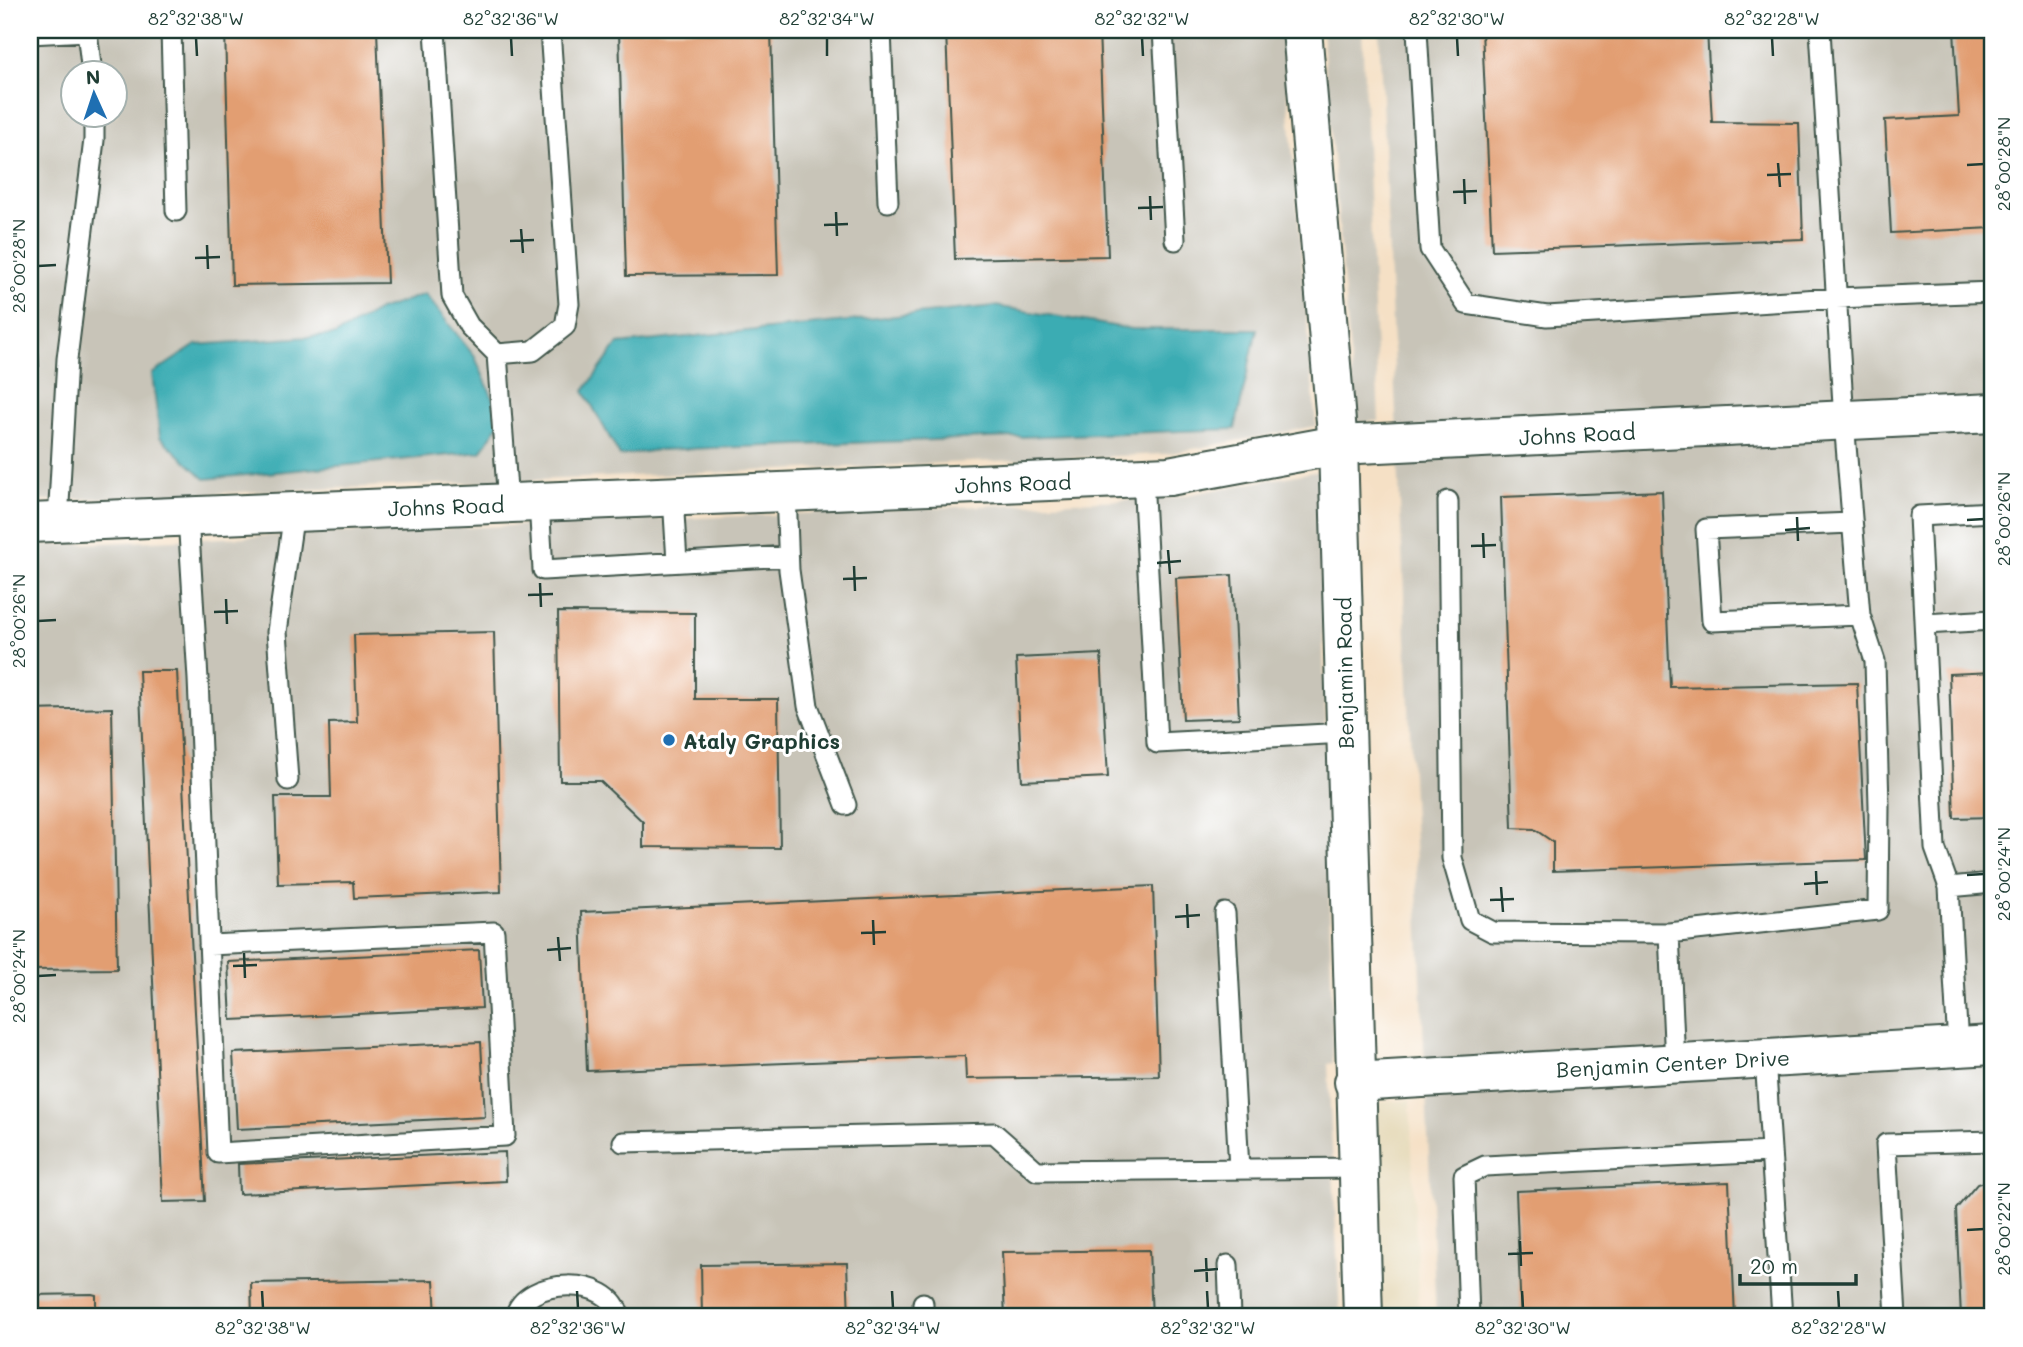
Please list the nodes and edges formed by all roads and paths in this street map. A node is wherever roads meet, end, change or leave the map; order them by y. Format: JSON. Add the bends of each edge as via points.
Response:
{"nodes":[{"id":1,"x":171,"y":30,"type":"edge"},
{"id":2,"x":435,"y":30,"type":"edge"},
{"id":3,"x":550,"y":30,"type":"edge"},
{"id":4,"x":881,"y":30,"type":"edge"},
{"id":5,"x":1163,"y":30,"type":"edge"},
{"id":6,"x":1302,"y":30,"type":"edge"},
{"id":7,"x":1417,"y":30,"type":"edge"},
{"id":8,"x":1820,"y":30,"type":"edge"},
{"id":9,"x":30,"y":34,"type":"edge"},
{"id":10,"x":90,"y":60,"type":"edge"},
{"id":11,"x":94,"y":130,"type":"edge"},
{"id":12,"x":888,"y":202,"type":"dead end"},
{"id":13,"x":176,"y":211,"type":"dead end"},
{"id":14,"x":1174,"y":240,"type":"dead end"},
{"id":15,"x":1993,"y":292,"type":"edge"},
{"id":16,"x":1836,"y":298,"type":"junction"},
{"id":17,"x":498,"y":354,"type":"junction"},
{"id":18,"x":1993,"y":413,"type":"edge"},
{"id":19,"x":1844,"y":421,"type":"junction"},
{"id":20,"x":1338,"y":445,"type":"junction"},
{"id":21,"x":1143,"y":477,"type":"junction"},
{"id":22,"x":786,"y":492,"type":"junction"},
{"id":23,"x":673,"y":497,"type":"junction"},
{"id":24,"x":1448,"y":501,"type":"dead end"},
{"id":25,"x":523,"y":503,"type":"junction"},
{"id":26,"x":294,"y":512,"type":"junction"},
{"id":27,"x":1993,"y":512,"type":"edge"},
{"id":28,"x":188,"y":517,"type":"junction"},
{"id":29,"x":44,"y":522,"type":"edge"},
{"id":30,"x":1852,"y":523,"type":"junction"},
{"id":31,"x":788,"y":556,"type":"junction"},
{"id":32,"x":677,"y":562,"type":"junction"},
{"id":33,"x":1860,"y":615,"type":"junction"},
{"id":34,"x":1993,"y":620,"type":"edge"},
{"id":35,"x":1925,"y":624,"type":"junction"},
{"id":36,"x":1345,"y":733,"type":"junction"},
{"id":37,"x":288,"y":780,"type":"dead end"},
{"id":38,"x":846,"y":805,"type":"dead end"},
{"id":39,"x":1993,"y":884,"type":"edge"},
{"id":40,"x":1949,"y":887,"type":"junction"},
{"id":41,"x":1225,"y":913,"type":"dead end"},
{"id":42,"x":1669,"y":933,"type":"junction"},
{"id":43,"x":209,"y":945,"type":"junction"},
{"id":44,"x":1976,"y":1046,"type":"edge"},
{"id":45,"x":1765,"y":1058,"type":"junction"},
{"id":46,"x":1675,"y":1063,"type":"junction"},
{"id":47,"x":1354,"y":1082,"type":"junction"},
{"id":48,"x":1993,"y":1141,"type":"edge"},
{"id":49,"x":623,"y":1142,"type":"dead end"},
{"id":50,"x":1771,"y":1152,"type":"junction"},
{"id":51,"x":1357,"y":1168,"type":"junction"},
{"id":52,"x":1239,"y":1169,"type":"junction"},
{"id":53,"x":1228,"y":1265,"type":"dead end"},
{"id":54,"x":515,"y":1317,"type":"edge"},
{"id":55,"x":619,"y":1317,"type":"edge"},
{"id":56,"x":1230,"y":1317,"type":"edge"},
{"id":57,"x":1363,"y":1317,"type":"edge"},
{"id":58,"x":1469,"y":1317,"type":"edge"},
{"id":59,"x":1782,"y":1317,"type":"edge"},
{"id":60,"x":1896,"y":1317,"type":"edge"}],
"edges":[{"from":1,"to":13,"type":"lane"},
{"from":2,"to":17,"type":"lane","via":[[452,296],[469,327]]},
{"from":3,"to":17,"type":"lane","via":[[569,304],[565,326],[533,351]]},
{"from":4,"to":12,"type":"lane"},
{"from":5,"to":14,"type":"lane"},
{"from":6,"to":20,"type":"street","name":"Benjamin Road"},
{"from":7,"to":16,"type":"lane","via":[[1430,249],[1466,304],[1547,316]]},
{"from":8,"to":16,"type":"lane"},
{"from":9,"to":10,"type":"lane","via":[[87,31]]},
{"from":11,"to":29,"type":"lane"},
{"from":15,"to":16,"type":"lane"},
{"from":16,"to":19,"type":"lane"},
{"from":17,"to":25,"type":"lane"},
{"from":18,"to":19,"type":"street","name":"Johns Road"},
{"from":19,"to":20,"type":"street","name":"Johns Road"},
{"from":19,"to":30,"type":"lane"},
{"from":20,"to":21,"type":"street","name":"Johns Road"},
{"from":20,"to":36,"type":"street","name":"Benjamin Road"},
{"from":21,"to":22,"type":"street","name":"Johns Road"},
{"from":21,"to":36,"type":"lane","via":[[1157,743]]},
{"from":22,"to":23,"type":"street","name":"Johns Road"},
{"from":22,"to":31,"type":"lane"},
{"from":23,"to":25,"type":"street","name":"Johns Road"},
{"from":23,"to":32,"type":"lane"},
{"from":24,"to":42,"type":"lane","via":[[1452,858],[1470,920],[1493,932]]},
{"from":25,"to":26,"type":"street","name":"Johns Road"},
{"from":25,"to":32,"type":"lane","via":[[543,570]]},
{"from":26,"to":28,"type":"street","name":"Johns Road"},
{"from":26,"to":37,"type":"lane","via":[[277,632]]},
{"from":27,"to":35,"type":"lane","via":[[1919,516]]},
{"from":28,"to":29,"type":"street","name":"Johns Road"},
{"from":28,"to":43,"type":"lane"},
{"from":30,"to":33,"type":"lane"},
{"from":30,"to":33,"type":"lane","via":[[1706,529],[1712,621]]},
{"from":31,"to":32,"type":"lane"},
{"from":31,"to":38,"type":"lane","via":[[808,706]]},
{"from":33,"to":42,"type":"lane","via":[[1875,661],[1878,910]]},
{"from":34,"to":35,"type":"lane"},
{"from":35,"to":40,"type":"lane","via":[[1935,848]]},
{"from":36,"to":47,"type":"street","name":"Benjamin Road"},
{"from":39,"to":40,"type":"lane"},
{"from":40,"to":44,"type":"lane"},
{"from":41,"to":52,"type":"lane"},
{"from":42,"to":46,"type":"lane"},
{"from":43,"to":43,"type":"lane","via":[[218,1153],[505,1136],[494,932]]},
{"from":44,"to":45,"type":"street","name":"Benjamin Center Drive"},
{"from":45,"to":46,"type":"street","name":"Benjamin Center Drive"},
{"from":45,"to":50,"type":"lane"},
{"from":46,"to":47,"type":"street","name":"Benjamin Center Drive"},
{"from":47,"to":51,"type":"street","name":"Benjamin Road"},
{"from":48,"to":60,"type":"lane","via":[[1886,1144]]},
{"from":49,"to":52,"type":"lane","via":[[994,1133],[1037,1171]]},
{"from":50,"to":58,"type":"lane","via":[[1485,1166],[1464,1176]]},
{"from":50,"to":59,"type":"lane"},
{"from":51,"to":52,"type":"lane"},
{"from":51,"to":57,"type":"street","name":"Benjamin Road"},
{"from":53,"to":56,"type":"lane"},
{"from":54,"to":55,"type":"lane","via":[[528,1297],[561,1285],[604,1295]]}]}
